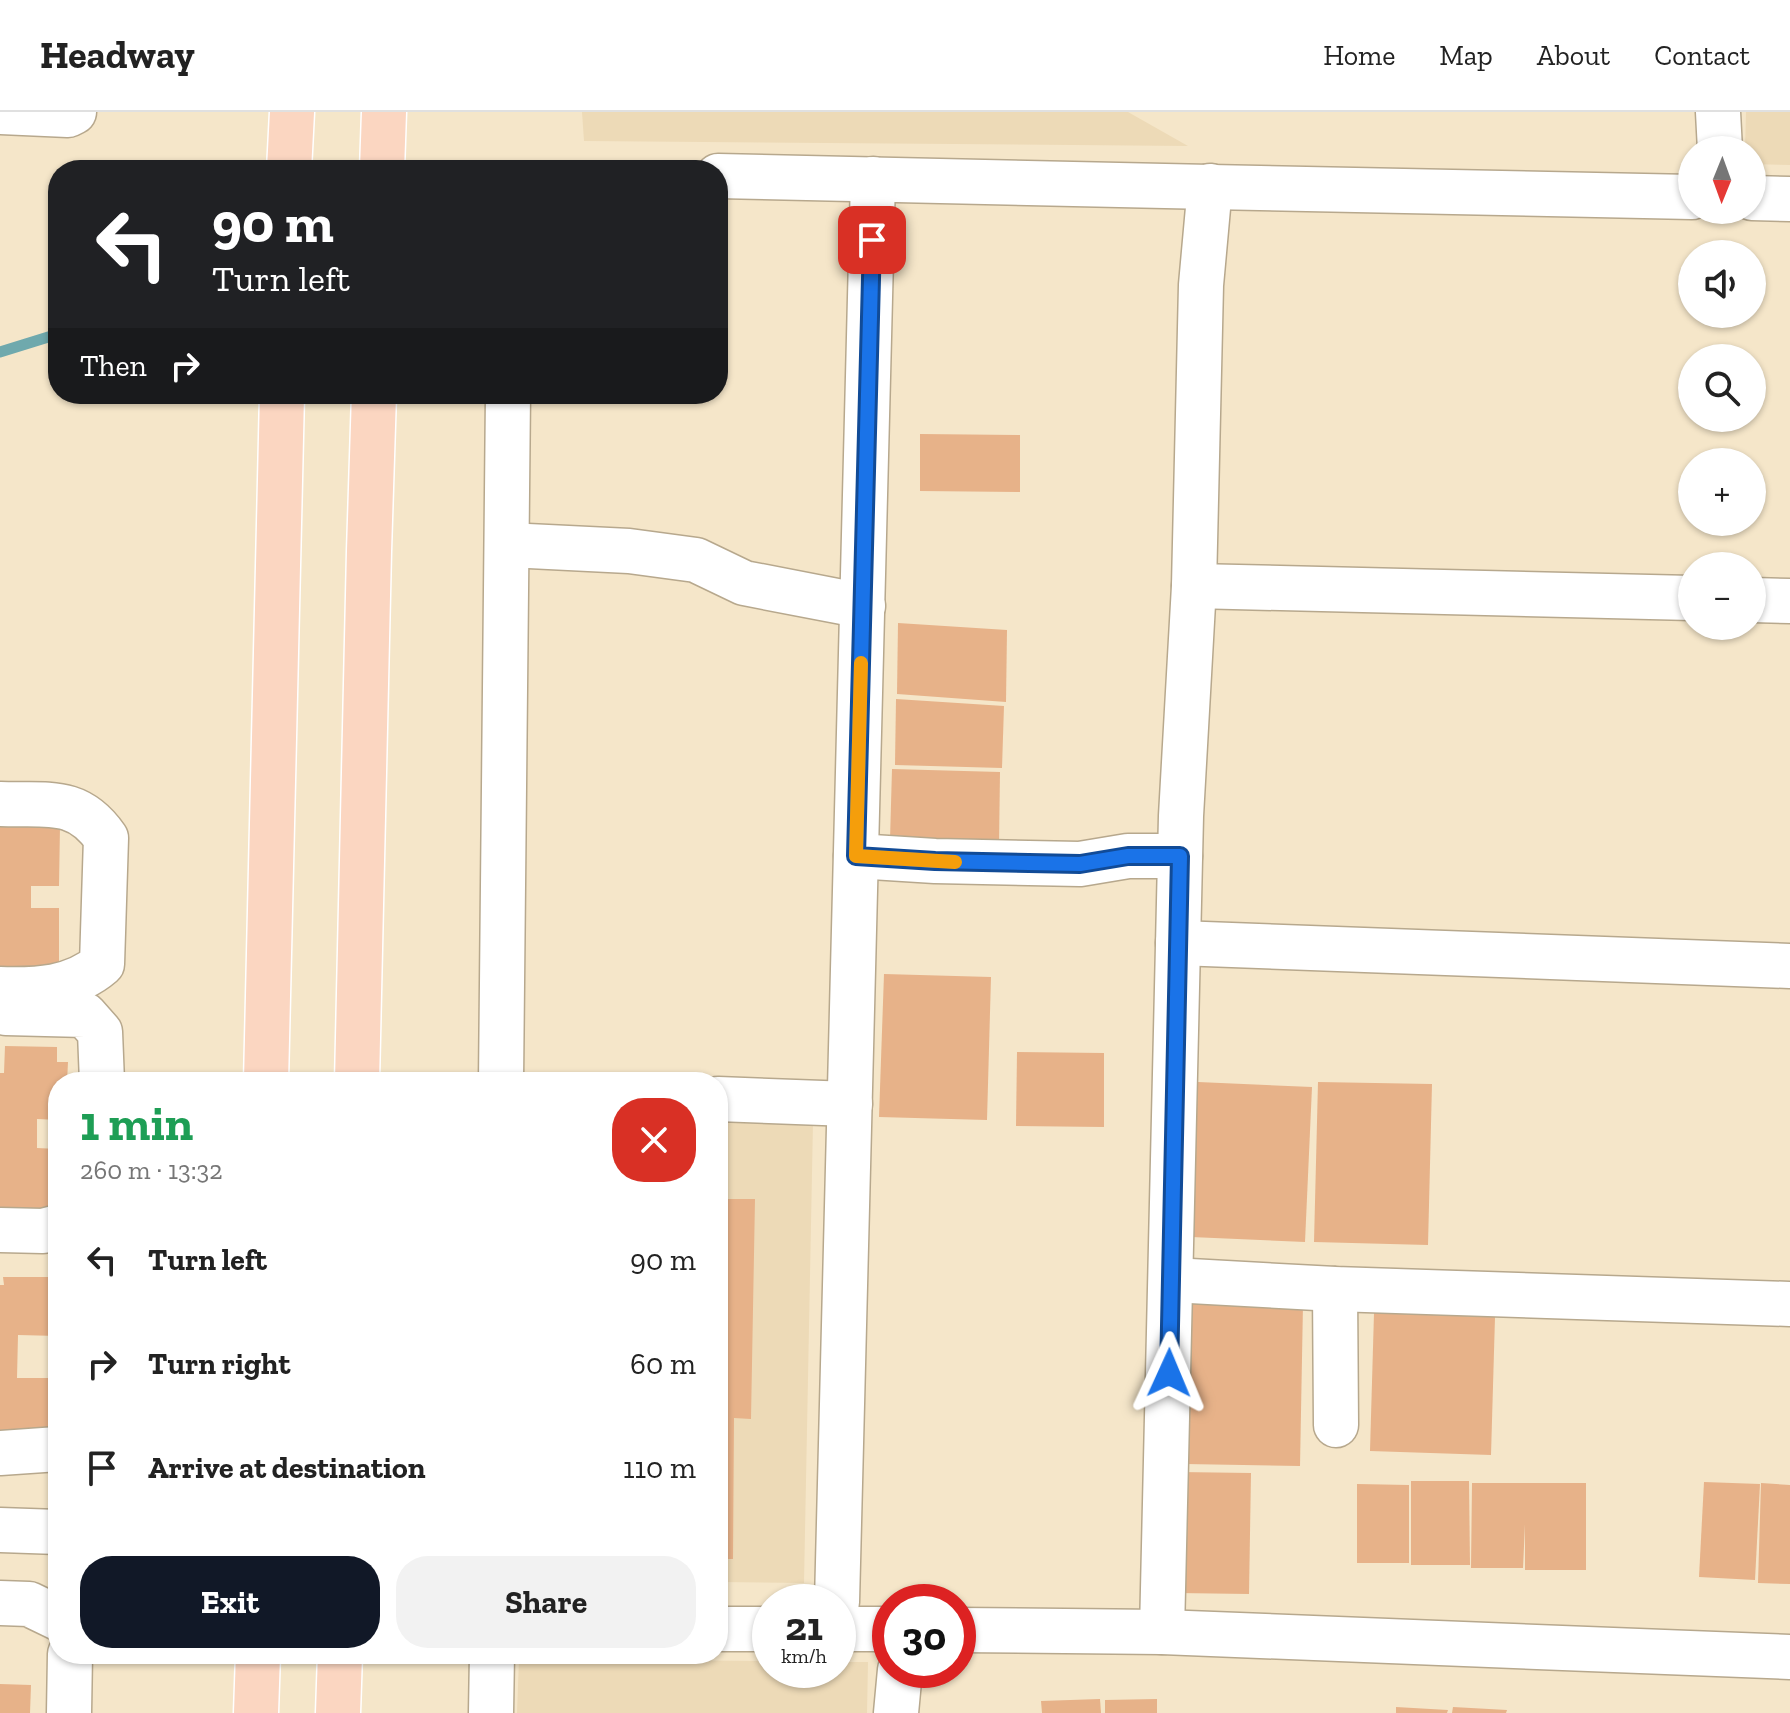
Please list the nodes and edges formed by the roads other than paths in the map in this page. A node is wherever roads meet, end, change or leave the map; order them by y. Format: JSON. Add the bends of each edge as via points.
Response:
{"nodes":[{"id":1,"x":0,"y":112,"type":"edge"},
{"id":2,"x":74,"y":112,"type":"edge"},
{"id":3,"x":292,"y":112,"type":"edge"},
{"id":4,"x":384,"y":112,"type":"edge"},
{"id":5,"x":1718,"y":112,"type":"edge"},
{"id":6,"x":1719,"y":136,"type":"edge"},
{"id":7,"x":290,"y":160,"type":"edge"},
{"id":8,"x":382,"y":160,"type":"edge"},
{"id":9,"x":728,"y":176,"type":"edge"},
{"id":10,"x":873,"y":179,"type":"junction"},
{"id":11,"x":1210,"y":186,"type":"junction"},
{"id":12,"x":1678,"y":197,"type":"edge"},
{"id":13,"x":1766,"y":198,"type":"edge"},
{"id":14,"x":1790,"y":199,"type":"edge"},
{"id":15,"x":282,"y":404,"type":"edge"},
{"id":16,"x":374,"y":404,"type":"edge"},
{"id":17,"x":508,"y":404,"type":"edge"},
{"id":18,"x":507,"y":545,"type":"junction"},
{"id":19,"x":1194,"y":586,"type":"junction"},
{"id":20,"x":1678,"y":598,"type":"edge"},
{"id":21,"x":1766,"y":600,"type":"edge"},
{"id":22,"x":1790,"y":601,"type":"edge"},
{"id":23,"x":863,"y":606,"type":"junction"},
{"id":24,"x":0,"y":804,"type":"edge"},
{"id":25,"x":856,"y":856,"type":"junction"},
{"id":26,"x":1180,"y":856,"type":"junction"},
{"id":27,"x":1178,"y":943,"type":"junction"},
{"id":28,"x":1790,"y":966,"type":"edge"},
{"id":29,"x":0,"y":989,"type":"edge"},
{"id":30,"x":0,"y":1013,"type":"edge"},
{"id":31,"x":102,"y":1072,"type":"edge"},
{"id":32,"x":266,"y":1072,"type":"edge"},
{"id":33,"x":357,"y":1072,"type":"edge"},
{"id":34,"x":501,"y":1072,"type":"edge"},
{"id":35,"x":728,"y":1099,"type":"edge"},
{"id":36,"x":850,"y":1104,"type":"junction"},
{"id":37,"x":0,"y":1230,"type":"edge"},
{"id":38,"x":48,"y":1230,"type":"edge"},
{"id":39,"x":0,"y":1256,"type":"edge"},
{"id":40,"x":48,"y":1260,"type":"edge"},
{"id":41,"x":1172,"y":1280,"type":"junction"},
{"id":42,"x":1335,"y":1289,"type":"junction"},
{"id":43,"x":1790,"y":1304,"type":"edge"},
{"id":44,"x":1336,"y":1425,"type":"dead end"},
{"id":45,"x":48,"y":1450,"type":"edge"},
{"id":46,"x":0,"y":1453,"type":"edge"},
{"id":47,"x":0,"y":1530,"type":"edge"},
{"id":48,"x":48,"y":1532,"type":"edge"},
{"id":49,"x":837,"y":1584,"type":"edge"},
{"id":50,"x":0,"y":1603,"type":"edge"},
{"id":51,"x":48,"y":1613,"type":"edge"},
{"id":52,"x":728,"y":1629,"type":"edge"},
{"id":53,"x":752,"y":1629,"type":"edge"},
{"id":54,"x":976,"y":1630,"type":"edge"},
{"id":55,"x":1162,"y":1632,"type":"junction"},
{"id":56,"x":1790,"y":1657,"type":"edge"},
{"id":57,"x":70,"y":1664,"type":"edge"},
{"id":58,"x":258,"y":1664,"type":"edge"},
{"id":59,"x":340,"y":1664,"type":"edge"},
{"id":60,"x":492,"y":1664,"type":"edge"},
{"id":61,"x":898,"y":1688,"type":"edge"},
{"id":62,"x":69,"y":1713,"type":"edge"},
{"id":63,"x":256,"y":1713,"type":"edge"},
{"id":64,"x":338,"y":1713,"type":"edge"},
{"id":65,"x":491,"y":1713,"type":"edge"},
{"id":66,"x":896,"y":1713,"type":"edge"}],
"edges":[{"from":1,"to":2,"type":"street"},
{"from":3,"to":7,"type":"main road"},
{"from":4,"to":8,"type":"main road"},
{"from":5,"to":6,"type":"street"},
{"from":9,"to":10,"type":"street"},
{"from":10,"to":11,"type":"street"},
{"from":10,"to":23,"type":"street"},
{"from":11,"to":12,"type":"street"},
{"from":11,"to":19,"type":"street","via":[[1201,285]]},
{"from":13,"to":14,"type":"street"},
{"from":15,"to":32,"type":"main road"},
{"from":16,"to":33,"type":"main road"},
{"from":17,"to":18,"type":"street"},
{"from":18,"to":23,"type":"street","via":[[696,560],[744,583]]},
{"from":18,"to":34,"type":"street"},
{"from":19,"to":20,"type":"street"},
{"from":19,"to":26,"type":"street"},
{"from":21,"to":22,"type":"street"},
{"from":23,"to":25,"type":"street"},
{"from":24,"to":29,"type":"street","via":[[68,806],[95,822],[106,838],[102,964],[85,979],[37,990]]},
{"from":25,"to":26,"type":"street","via":[[1080,864],[1128,856]]},
{"from":25,"to":36,"type":"street"},
{"from":26,"to":27,"type":"street"},
{"from":27,"to":28,"type":"street"},
{"from":27,"to":41,"type":"street"},
{"from":30,"to":31,"type":"street","via":[[85,1015],[100,1032]]},
{"from":35,"to":36,"type":"street"},
{"from":36,"to":49,"type":"street"},
{"from":37,"to":38,"type":"street"},
{"from":39,"to":40,"type":"street"},
{"from":41,"to":42,"type":"street"},
{"from":41,"to":55,"type":"street"},
{"from":42,"to":43,"type":"street"},
{"from":42,"to":44,"type":"street"},
{"from":45,"to":46,"type":"street"},
{"from":47,"to":48,"type":"street"},
{"from":50,"to":51,"type":"street","via":[[29,1604]]},
{"from":52,"to":53,"type":"street"},
{"from":54,"to":55,"type":"street"},
{"from":55,"to":56,"type":"street"},
{"from":57,"to":62,"type":"street"},
{"from":58,"to":63,"type":"main road"},
{"from":59,"to":64,"type":"main road"},
{"from":60,"to":65,"type":"street"},
{"from":61,"to":66,"type":"street"}]}
